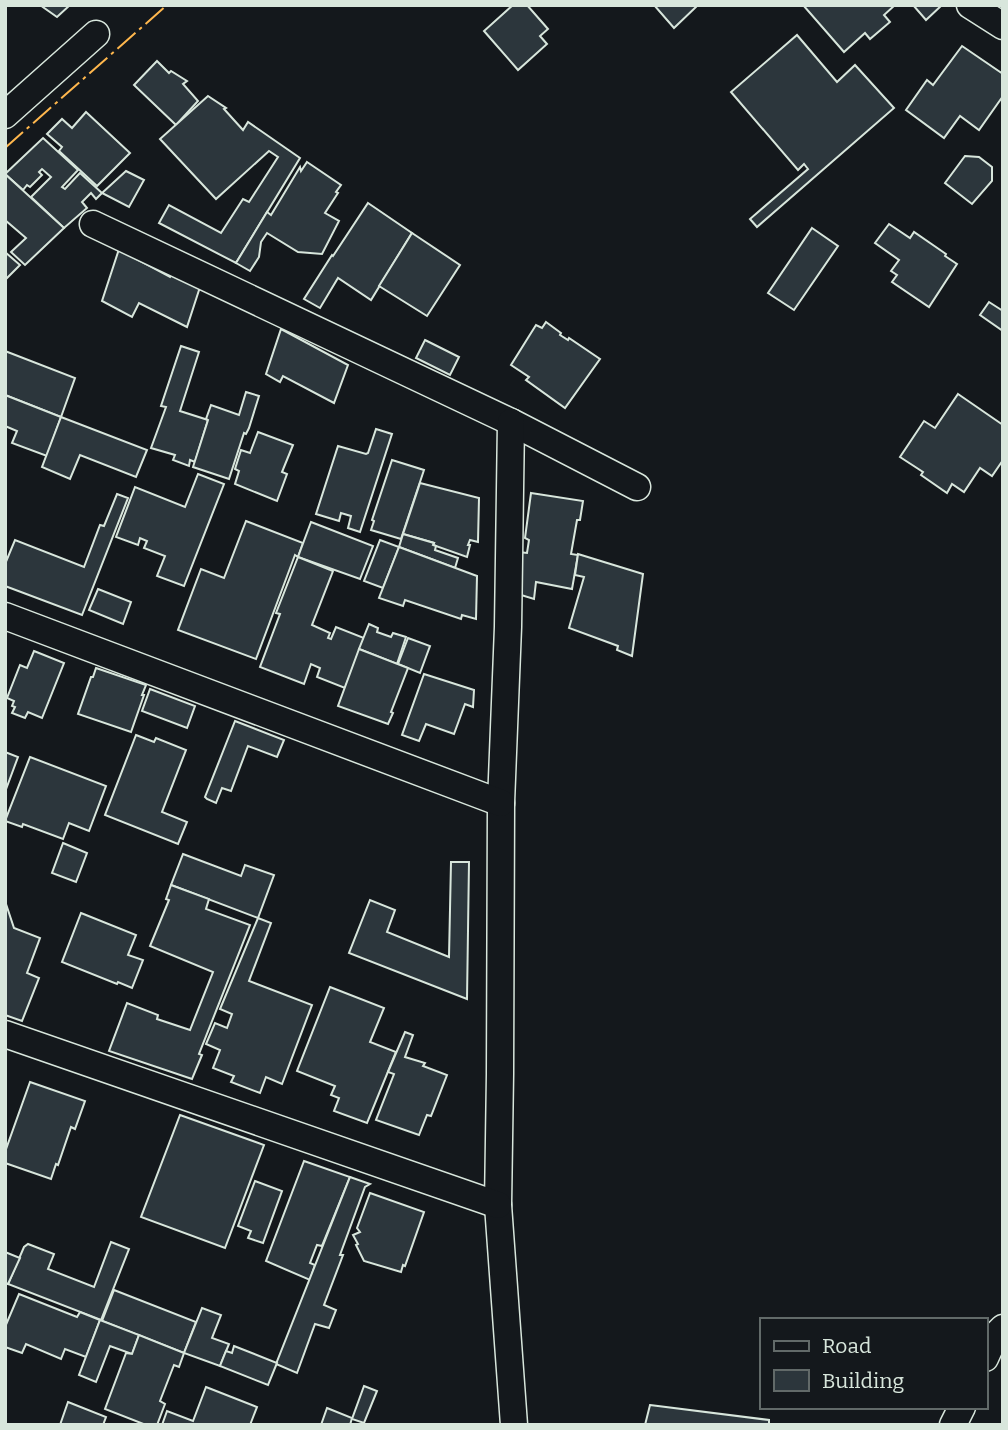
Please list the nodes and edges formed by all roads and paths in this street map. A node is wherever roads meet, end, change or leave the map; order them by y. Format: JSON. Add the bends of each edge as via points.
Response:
{"nodes":[{"id":1,"x":96,"y":34,"type":"dead end"},
{"id":2,"x":5,"y":115,"type":"edge"},
{"id":3,"x":93,"y":224,"type":"dead end"},
{"id":4,"x":511,"y":422,"type":"junction"},
{"id":5,"x":637,"y":487,"type":"dead end"},
{"id":6,"x":5,"y":616,"type":"edge"},
{"id":7,"x":501,"y":803,"type":"junction"},
{"id":8,"x":5,"y":1034,"type":"edge"},
{"id":9,"x":498,"y":1205,"type":"junction"},
{"id":10,"x":1003,"y":1328,"type":"edge"},
{"id":11,"x":987,"y":1354,"type":"edge"},
{"id":12,"x":961,"y":1409,"type":"edge"},
{"id":13,"x":514,"y":1425,"type":"edge"},
{"id":14,"x":953,"y":1425,"type":"edge"}],
"edges":[{"from":1,"to":2,"type":"street"},
{"from":3,"to":4,"type":"street"},
{"from":4,"to":5,"type":"street"},
{"from":4,"to":7,"type":"street"},
{"from":6,"to":7,"type":"street"},
{"from":7,"to":9,"type":"street"},
{"from":8,"to":9,"type":"street"},
{"from":9,"to":13,"type":"street"},
{"from":10,"to":11,"type":"street"},
{"from":12,"to":14,"type":"street"}]}
